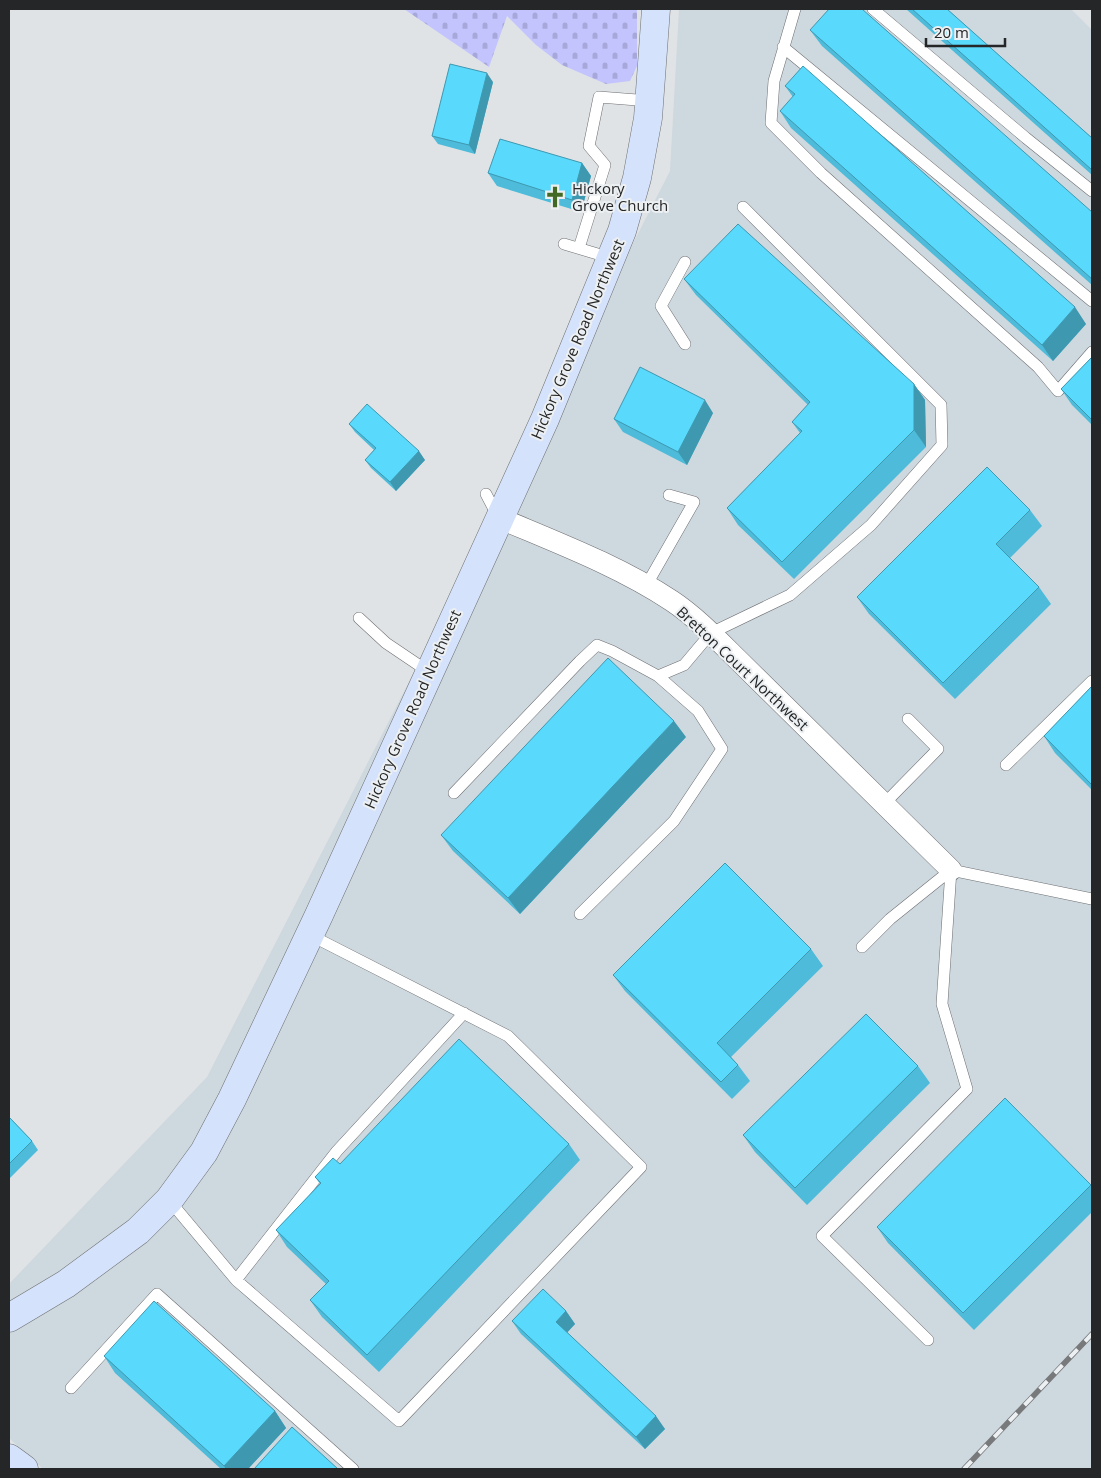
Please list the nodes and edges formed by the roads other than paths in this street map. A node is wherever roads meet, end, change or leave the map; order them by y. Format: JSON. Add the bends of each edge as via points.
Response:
{"nodes":[{"id":1,"x":656,"y":9,"type":"edge"},
{"id":2,"x":795,"y":9,"type":"edge"},
{"id":3,"x":873,"y":9,"type":"edge"},
{"id":4,"x":783,"y":47,"type":"junction"},
{"id":5,"x":650,"y":101,"type":"junction"},
{"id":6,"x":1092,"y":191,"type":"edge"},
{"id":7,"x":743,"y":208,"type":"dead end"},
{"id":8,"x":564,"y":244,"type":"dead end"},
{"id":9,"x":578,"y":248,"type":"junction"},
{"id":10,"x":611,"y":258,"type":"junction"},
{"id":11,"x":685,"y":262,"type":"dead end"},
{"id":12,"x":1092,"y":302,"type":"edge"},
{"id":13,"x":685,"y":344,"type":"dead end"},
{"id":14,"x":1092,"y":352,"type":"edge"},
{"id":15,"x":486,"y":494,"type":"dead end"},
{"id":16,"x":669,"y":495,"type":"dead end"},
{"id":17,"x":499,"y":518,"type":"junction"},
{"id":18,"x":646,"y":586,"type":"junction"},
{"id":19,"x":359,"y":618,"type":"dead end"},
{"id":20,"x":711,"y":633,"type":"junction"},
{"id":21,"x":429,"y":672,"type":"junction"},
{"id":22,"x":658,"y":676,"type":"junction"},
{"id":23,"x":1092,"y":680,"type":"edge"},
{"id":24,"x":908,"y":718,"type":"dead end"},
{"id":25,"x":1006,"y":765,"type":"dead end"},
{"id":26,"x":454,"y":792,"type":"dead end"},
{"id":27,"x":884,"y":804,"type":"junction"},
{"id":28,"x":951,"y":870,"type":"junction"},
{"id":29,"x":1092,"y":899,"type":"edge"},
{"id":30,"x":580,"y":914,"type":"dead end"},
{"id":31,"x":309,"y":935,"type":"junction"},
{"id":32,"x":862,"y":947,"type":"dead end"},
{"id":33,"x":464,"y":1013,"type":"junction"},
{"id":34,"x":169,"y":1200,"type":"junction"},
{"id":35,"x":236,"y":1280,"type":"junction"},
{"id":36,"x":9,"y":1318,"type":"edge"},
{"id":37,"x":928,"y":1340,"type":"dead end"},
{"id":38,"x":71,"y":1388,"type":"dead end"},
{"id":39,"x":9,"y":1458,"type":"edge"},
{"id":40,"x":24,"y":1469,"type":"edge"},
{"id":41,"x":353,"y":1469,"type":"edge"}],
"edges":[{"from":1,"to":5,"type":"street","name":"Hickory Grove Road Northwest"},
{"from":2,"to":4,"type":"lane"},
{"from":3,"to":6,"type":"lane"},
{"from":4,"to":12,"type":"lane"},
{"from":4,"to":14,"type":"lane","via":[[774,81],[771,123],[822,173],[1038,367],[1058,391]]},
{"from":5,"to":9,"type":"lane","via":[[599,97],[589,146],[605,165]]},
{"from":5,"to":10,"type":"street","name":"Hickory Grove Road Northwest","via":[[637,178]]},
{"from":7,"to":20,"type":"lane","via":[[941,405],[942,445],[871,524],[790,595]]},
{"from":8,"to":9,"type":"lane"},
{"from":9,"to":10,"type":"lane"},
{"from":10,"to":17,"type":"street","name":"Hickory Grove Road Northwest"},
{"from":11,"to":13,"type":"lane","via":[[661,306]]},
{"from":15,"to":17,"type":"lane"},
{"from":16,"to":18,"type":"lane","via":[[694,502]]},
{"from":17,"to":18,"type":"street","name":"Bretton Court Northwest","via":[[585,554]]},
{"from":17,"to":21,"type":"street","name":"Hickory Grove Road Northwest"},
{"from":18,"to":20,"type":"street","name":"Bretton Court Northwest","via":[[674,602]]},
{"from":19,"to":21,"type":"lane","via":[[386,643]]},
{"from":20,"to":22,"type":"lane","via":[[684,665]]},
{"from":20,"to":27,"type":"street","name":"Bretton Court Northwest"},
{"from":21,"to":31,"type":"street","name":"Hickory Grove Road Northwest"},
{"from":22,"to":26,"type":"lane","via":[[597,645]]},
{"from":22,"to":30,"type":"lane","via":[[698,711],[722,749],[674,822]]},
{"from":23,"to":25,"type":"lane"},
{"from":24,"to":27,"type":"lane","via":[[938,749]]},
{"from":27,"to":28,"type":"street","name":"Bretton Court Northwest"},
{"from":28,"to":29,"type":"lane"},
{"from":28,"to":32,"type":"lane","via":[[890,919]]},
{"from":28,"to":37,"type":"lane","via":[[942,1004],[967,1089],[822,1236]]},
{"from":31,"to":33,"type":"lane"},
{"from":31,"to":34,"type":"street","name":"Hickory Grove Road Northwest","via":[[232,1099],[204,1152]]},
{"from":33,"to":35,"type":"lane","via":[[337,1151]]},
{"from":33,"to":35,"type":"lane","via":[[508,1036],[641,1167],[399,1421]]},
{"from":34,"to":35,"type":"lane"},
{"from":34,"to":36,"type":"street","name":"Hickory Grove Road Northwest","via":[[138,1231],[66,1284]]},
{"from":38,"to":41,"type":"lane","via":[[157,1294]]},
{"from":39,"to":40,"type":"street"}]}
